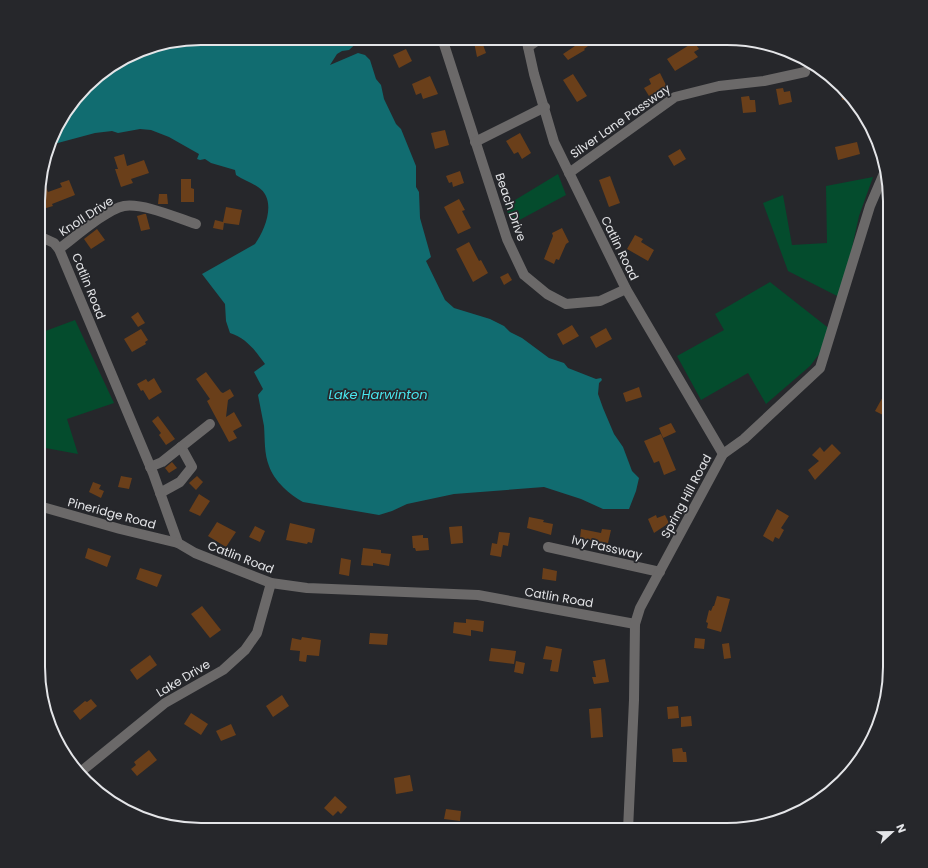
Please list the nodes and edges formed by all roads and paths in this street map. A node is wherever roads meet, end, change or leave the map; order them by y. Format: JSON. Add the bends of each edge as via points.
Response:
{"nodes":[{"id":1,"x":444,"y":45,"type":"edge"},
{"id":2,"x":528,"y":45,"type":"edge"},
{"id":3,"x":805,"y":72,"type":"dead end"},
{"id":4,"x":545,"y":107,"type":"junction"},
{"id":5,"x":475,"y":142,"type":"junction"},
{"id":6,"x":569,"y":173,"type":"junction"},
{"id":7,"x":882,"y":179,"type":"edge"},
{"id":8,"x":196,"y":224,"type":"dead end"},
{"id":9,"x":45,"y":239,"type":"edge"},
{"id":10,"x":60,"y":249,"type":"junction"},
{"id":11,"x":626,"y":289,"type":"junction"},
{"id":12,"x":210,"y":424,"type":"dead end"},
{"id":13,"x":181,"y":447,"type":"junction"},
{"id":14,"x":723,"y":454,"type":"junction"},
{"id":15,"x":150,"y":467,"type":"junction"},
{"id":16,"x":160,"y":493,"type":"junction"},
{"id":17,"x":45,"y":508,"type":"edge"},
{"id":18,"x":178,"y":543,"type":"junction"},
{"id":19,"x":548,"y":547,"type":"dead end"},
{"id":20,"x":660,"y":572,"type":"junction"},
{"id":21,"x":271,"y":583,"type":"junction"},
{"id":22,"x":635,"y":624,"type":"junction"},
{"id":23,"x":84,"y":769,"type":"edge"},
{"id":24,"x":628,"y":823,"type":"edge"}],
"edges":[{"from":1,"to":5,"type":"street","name":"Beach Drive"},
{"from":2,"to":4,"type":"street","name":"Catlin Road"},
{"from":3,"to":6,"type":"street","name":"Silver Lane Passway","via":[[764,81],[719,86],[674,97]]},
{"from":4,"to":5,"type":"street"},
{"from":4,"to":6,"type":"street","name":"Catlin Road","via":[[554,142]]},
{"from":5,"to":11,"type":"street","name":"Beach Drive","via":[[507,239],[524,275],[547,294],[566,304],[600,301]]},
{"from":6,"to":11,"type":"street","name":"Catlin Road"},
{"from":7,"to":14,"type":"street","name":"Spring Hill Road","via":[[870,206],[820,368],[744,439]]},
{"from":8,"to":10,"type":"street","name":"Knoll Drive","via":[[141,207],[124,206],[111,212]]},
{"from":9,"to":10,"type":"street","name":"Catlin Road"},
{"from":10,"to":15,"type":"street","name":"Catlin Road"},
{"from":11,"to":14,"type":"street","name":"Catlin Road"},
{"from":12,"to":13,"type":"street"},
{"from":13,"to":15,"type":"street","via":[[162,462]]},
{"from":13,"to":16,"type":"street","via":[[192,467],[180,482]]},
{"from":14,"to":20,"type":"street","name":"Spring Hill Road"},
{"from":15,"to":16,"type":"street","name":"Catlin Road"},
{"from":16,"to":18,"type":"street","name":"Catlin Road"},
{"from":17,"to":18,"type":"street","name":"Pineridge Road"},
{"from":18,"to":21,"type":"street","name":"Catlin Road","via":[[195,553]]},
{"from":19,"to":20,"type":"street","name":"Ivy Passway"},
{"from":20,"to":22,"type":"street","name":"Spring Hill Road","via":[[640,608]]},
{"from":21,"to":22,"type":"street","name":"Catlin Road","via":[[307,588],[478,595]]},
{"from":21,"to":23,"type":"street","name":"Lake Drive","via":[[257,633],[245,650],[223,670],[165,703]]},
{"from":22,"to":24,"type":"street","name":"Spring Hill Road"}]}
